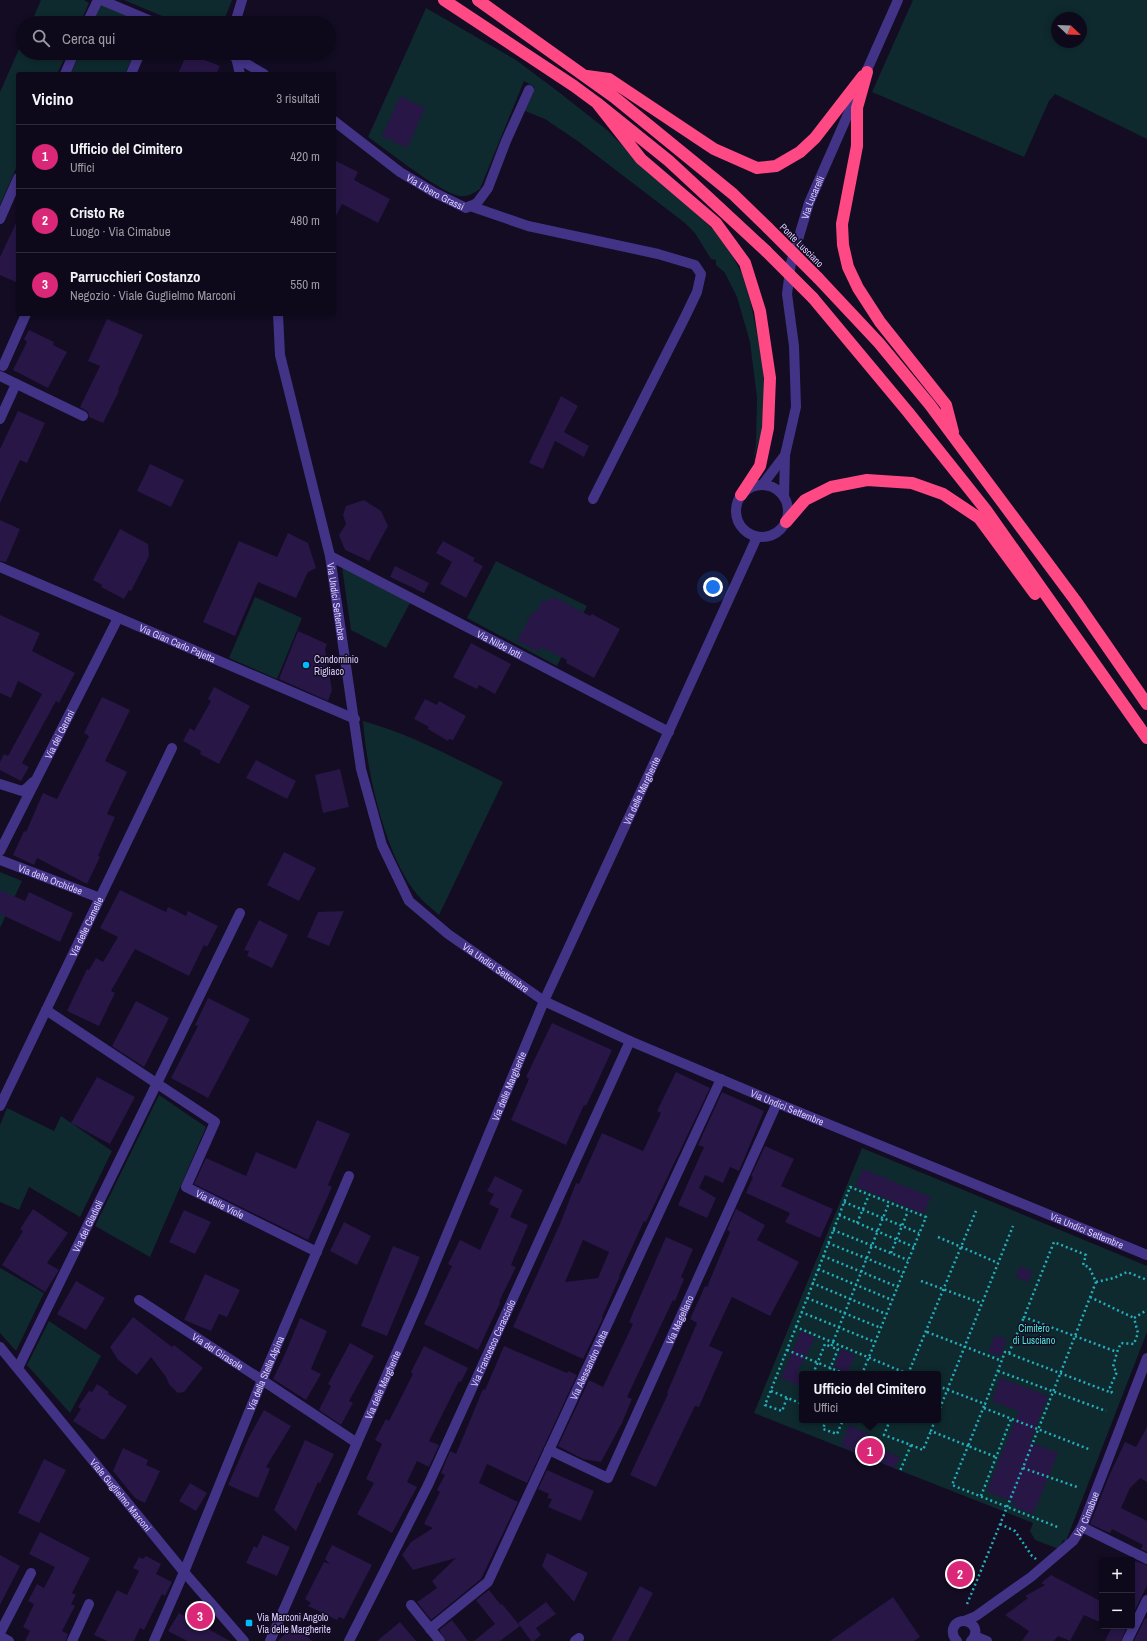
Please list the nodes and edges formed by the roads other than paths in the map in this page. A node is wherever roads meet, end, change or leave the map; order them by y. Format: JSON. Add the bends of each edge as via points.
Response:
{"nodes":[{"id":1,"x":98,"y":0,"type":"edge"},
{"id":2,"x":101,"y":0,"type":"edge"},
{"id":3,"x":242,"y":0,"type":"edge"},
{"id":4,"x":478,"y":0,"type":"edge"},
{"id":5,"x":489,"y":0,"type":"edge"},
{"id":6,"x":898,"y":0,"type":"edge"},
{"id":7,"x":449,"y":3,"type":"edge"},
{"id":8,"x":90,"y":16,"type":"edge"},
{"id":9,"x":138,"y":16,"type":"edge"},
{"id":10,"x":237,"y":16,"type":"edge"},
{"id":11,"x":517,"y":28,"type":"junction"},
{"id":12,"x":71,"y":60,"type":"edge"},
{"id":13,"x":137,"y":60,"type":"edge"},
{"id":14,"x":235,"y":60,"type":"edge"},
{"id":15,"x":242,"y":60,"type":"edge"},
{"id":16,"x":66,"y":72,"type":"edge"},
{"id":17,"x":132,"y":72,"type":"edge"},
{"id":18,"x":239,"y":72,"type":"edge"},
{"id":19,"x":261,"y":72,"type":"edge"},
{"id":20,"x":867,"y":72,"type":"junction"},
{"id":21,"x":584,"y":75,"type":"junction"},
{"id":22,"x":529,"y":90,"type":"dead end"},
{"id":23,"x":596,"y":104,"type":"junction"},
{"id":24,"x":336,"y":123,"type":"edge"},
{"id":25,"x":16,"y":183,"type":"edge"},
{"id":26,"x":470,"y":206,"type":"junction"},
{"id":27,"x":0,"y":219,"type":"edge"},
{"id":28,"x":25,"y":316,"type":"edge"},
{"id":29,"x":278,"y":316,"type":"edge"},
{"id":30,"x":2,"y":371,"type":"edge"},
{"id":31,"x":16,"y":384,"type":"junction"},
{"id":32,"x":83,"y":416,"type":"dead end"},
{"id":33,"x":0,"y":419,"type":"edge"},
{"id":34,"x":954,"y":438,"type":"junction"},
{"id":35,"x":785,"y":455,"type":"junction"},
{"id":36,"x":763,"y":484,"type":"junction"},
{"id":37,"x":741,"y":495,"type":"junction"},
{"id":38,"x":784,"y":497,"type":"junction"},
{"id":39,"x":593,"y":499,"type":"dead end"},
{"id":40,"x":786,"y":522,"type":"junction"},
{"id":41,"x":757,"y":537,"type":"junction"},
{"id":42,"x":330,"y":556,"type":"junction"},
{"id":43,"x":0,"y":567,"type":"edge"},
{"id":44,"x":118,"y":618,"type":"junction"},
{"id":45,"x":1092,"y":662,"type":"junction"},
{"id":46,"x":1147,"y":704,"type":"edge"},
{"id":47,"x":355,"y":719,"type":"junction"},
{"id":48,"x":669,"y":732,"type":"junction"},
{"id":49,"x":1147,"y":738,"type":"edge"},
{"id":50,"x":172,"y":748,"type":"dead end"},
{"id":51,"x":38,"y":776,"type":"junction"},
{"id":52,"x":0,"y":784,"type":"edge"},
{"id":53,"x":0,"y":851,"type":"edge"},
{"id":54,"x":0,"y":860,"type":"edge"},
{"id":55,"x":100,"y":898,"type":"junction"},
{"id":56,"x":240,"y":913,"type":"dead end"},
{"id":57,"x":544,"y":1001,"type":"junction"},
{"id":58,"x":46,"y":1010,"type":"junction"},
{"id":59,"x":630,"y":1041,"type":"junction"},
{"id":60,"x":721,"y":1079,"type":"junction"},
{"id":61,"x":156,"y":1083,"type":"junction"},
{"id":62,"x":777,"y":1103,"type":"junction"},
{"id":63,"x":0,"y":1106,"type":"edge"},
{"id":64,"x":349,"y":1176,"type":"dead end"},
{"id":65,"x":317,"y":1252,"type":"junction"},
{"id":66,"x":1147,"y":1255,"type":"edge"},
{"id":67,"x":139,"y":1300,"type":"dead end"},
{"id":68,"x":0,"y":1347,"type":"edge"},
{"id":69,"x":1147,"y":1358,"type":"edge"},
{"id":70,"x":18,"y":1368,"type":"junction"},
{"id":71,"x":262,"y":1380,"type":"junction"},
{"id":72,"x":1143,"y":1383,"type":"edge"},
{"id":73,"x":356,"y":1443,"type":"junction"},
{"id":74,"x":549,"y":1450,"type":"junction"},
{"id":75,"x":1082,"y":1527,"type":"junction"},
{"id":76,"x":1147,"y":1559,"type":"edge"},
{"id":77,"x":184,"y":1572,"type":"junction"},
{"id":78,"x":31,"y":1573,"type":"dead end"},
{"id":79,"x":1147,"y":1600,"type":"edge"},
{"id":80,"x":89,"y":1604,"type":"dead end"},
{"id":81,"x":411,"y":1605,"type":"dead end"},
{"id":82,"x":964,"y":1621,"type":"junction"},
{"id":83,"x":430,"y":1629,"type":"junction"},
{"id":84,"x":0,"y":1633,"type":"edge"},
{"id":85,"x":0,"y":1636,"type":"edge"},
{"id":86,"x":973,"y":1639,"type":"edge"},
{"id":87,"x":953,"y":1640,"type":"edge"},
{"id":88,"x":9,"y":1641,"type":"edge"},
{"id":89,"x":72,"y":1641,"type":"edge"},
{"id":90,"x":154,"y":1641,"type":"edge"},
{"id":91,"x":244,"y":1641,"type":"edge"},
{"id":92,"x":270,"y":1641,"type":"edge"},
{"id":93,"x":349,"y":1641,"type":"edge"},
{"id":94,"x":440,"y":1641,"type":"edge"},
{"id":95,"x":987,"y":1641,"type":"edge"},
{"id":96,"x":1127,"y":1641,"type":"edge"}],
"edges":[{"from":1,"to":8,"type":"street"},
{"from":2,"to":9,"type":"street"},
{"from":3,"to":10,"type":"street"},
{"from":4,"to":11,"type":"highway"},
{"from":5,"to":11,"type":"highway","via":[[499,7]]},
{"from":6,"to":20,"type":"street","name":"Via Lucarelli"},
{"from":7,"to":23,"type":"highway","via":[[568,82]]},
{"from":11,"to":21,"type":"highway","name":"Ponte Lusciano"},
{"from":12,"to":16,"type":"street"},
{"from":13,"to":17,"type":"street"},
{"from":14,"to":18,"type":"street"},
{"from":15,"to":19,"type":"street"},
{"from":20,"to":21,"type":"highway","via":[[815,138],[800,152],[776,166],[757,168],[714,149],[609,79]]},
{"from":20,"to":34,"type":"highway","via":[[857,108],[857,146],[842,224],[843,245],[848,266],[858,288],[880,322],[946,406]]},
{"from":20,"to":35,"type":"street","name":"Via Lucarelli","via":[[809,203],[791,263],[788,294],[794,346],[796,407]]},
{"from":21,"to":34,"type":"highway","name":"Ponte Lusciano","bridge":true,"via":[[733,194],[768,228],[879,343]]},
{"from":22,"to":26,"type":"street","name":"Via Libero Grassi","via":[[488,188],[477,203]]},
{"from":23,"to":37,"type":"highway","via":[[641,159],[716,223],[745,263],[760,311],[770,378],[768,428],[760,466]]},
{"from":23,"to":45,"type":"highway","bridge":true,"via":[[669,161],[766,251],[812,298],[986,510]]},
{"from":24,"to":26,"type":"street","name":"Via Libero Grassi","via":[[400,172],[435,194],[466,208]]},
{"from":25,"to":27,"type":"street"},
{"from":26,"to":39,"type":"street","via":[[528,226],[658,254],[695,265],[701,274],[697,292]]},
{"from":28,"to":30,"type":"street"},
{"from":29,"to":42,"type":"street","name":"Via Undici Settembre","via":[[280,355]]},
{"from":30,"to":31,"type":"street"},
{"from":31,"to":32,"type":"street"},
{"from":31,"to":33,"type":"street"},
{"from":34,"to":46,"type":"highway","name":"Ponte Lusciano","via":[[1075,600]]},
{"from":35,"to":36,"type":"street","name":"Via Lucarelli"},
{"from":35,"to":38,"type":"street","name":"Via Lucarelli"},
{"from":36,"to":37,"type":"street","via":[[755,485]]},
{"from":36,"to":38,"type":"street","via":[[772,486]]},
{"from":37,"to":41,"type":"street","via":[[737,503],[738,520],[745,530]]},
{"from":38,"to":40,"type":"street","name":"Via Lucarelli","via":[[788,505]]},
{"from":40,"to":41,"type":"street","via":[[774,534]]},
{"from":40,"to":45,"type":"highway","via":[[804,500],[831,487],[867,480],[912,483],[943,494],[978,518],[1064,633]]},
{"from":41,"to":48,"type":"street","name":"Via delle Margherite"},
{"from":42,"to":47,"type":"street","name":"Via Undici Settembre"},
{"from":42,"to":48,"type":"street","name":"Via Nilde Iotti"},
{"from":43,"to":44,"type":"street","name":"Via Gian Carlo Pajetta"},
{"from":44,"to":47,"type":"street","name":"Via Gian Carlo Pajetta"},
{"from":44,"to":51,"type":"street","name":"Via dei Gerani"},
{"from":45,"to":49,"type":"highway"},
{"from":47,"to":57,"type":"street","name":"Via Undici Settembre","via":[[361,769],[382,845],[409,901],[448,934]]},
{"from":48,"to":57,"type":"street","name":"Via delle Margherite"},
{"from":50,"to":55,"type":"street","name":"Via delle Camelie"},
{"from":51,"to":52,"type":"street","via":[[22,791]]},
{"from":51,"to":53,"type":"street","name":"Via dei Gerani"},
{"from":54,"to":55,"type":"street","name":"Via delle Orchidee"},
{"from":55,"to":58,"type":"street","name":"Via delle Camelie"},
{"from":56,"to":61,"type":"street","name":"Via dei Gladioli"},
{"from":57,"to":59,"type":"street","name":"Via Undici Settembre"},
{"from":57,"to":73,"type":"street","name":"Via delle Margherite","via":[[421,1296]]},
{"from":58,"to":61,"type":"street"},
{"from":58,"to":63,"type":"street","name":"Via delle Camelie"},
{"from":59,"to":60,"type":"street","name":"Via Undici Settembre"},
{"from":59,"to":93,"type":"street","name":"Via Francesco Caracciolo","via":[[428,1485]]},
{"from":60,"to":62,"type":"street","name":"Via Undici Settembre"},
{"from":60,"to":74,"type":"street","name":"Via Alessandro Volta"},
{"from":61,"to":65,"type":"street","name":"Via delle Viole","via":[[215,1122],[186,1187]]},
{"from":61,"to":70,"type":"street","name":"Via dei Gladioli"},
{"from":62,"to":66,"type":"street","name":"Via Undici Settembre"},
{"from":62,"to":74,"type":"street","name":"Via Magellano","via":[[608,1478]]},
{"from":64,"to":65,"type":"street","name":"Via della Stella Alpina"},
{"from":65,"to":71,"type":"street","name":"Via della Stella Alpina"},
{"from":67,"to":71,"type":"street","name":"Via del Girasole"},
{"from":68,"to":70,"type":"street","name":"Viale Guglielmo Marconi"},
{"from":69,"to":72,"type":"street","name":"Via Cimabue"},
{"from":70,"to":77,"type":"street","name":"Viale Guglielmo Marconi"},
{"from":71,"to":73,"type":"street","name":"Via del Girasole"},
{"from":71,"to":77,"type":"street","name":"Via della Stella Alpina"},
{"from":72,"to":75,"type":"street","name":"Via Cimabue"},
{"from":73,"to":92,"type":"street","name":"Via delle Margherite"},
{"from":74,"to":83,"type":"street","name":"Via Alessandro Volta","via":[[488,1582]]},
{"from":75,"to":76,"type":"street"},
{"from":75,"to":82,"type":"street","name":"Via Cimabue","via":[[1073,1541],[1031,1577],[976,1616]]},
{"from":77,"to":90,"type":"street","name":"Via della Stella Alpina"},
{"from":77,"to":91,"type":"street","name":"Viale Guglielmo Marconi"},
{"from":78,"to":84,"type":"street"},
{"from":79,"to":96,"type":"street"},
{"from":80,"to":89,"type":"street"},
{"from":81,"to":83,"type":"street"},
{"from":82,"to":86,"type":"street","via":[[971,1623],[975,1629]]},
{"from":82,"to":87,"type":"street","via":[[954,1626]]},
{"from":83,"to":94,"type":"street"},
{"from":85,"to":88,"type":"street"},
{"from":86,"to":95,"type":"street"}]}
